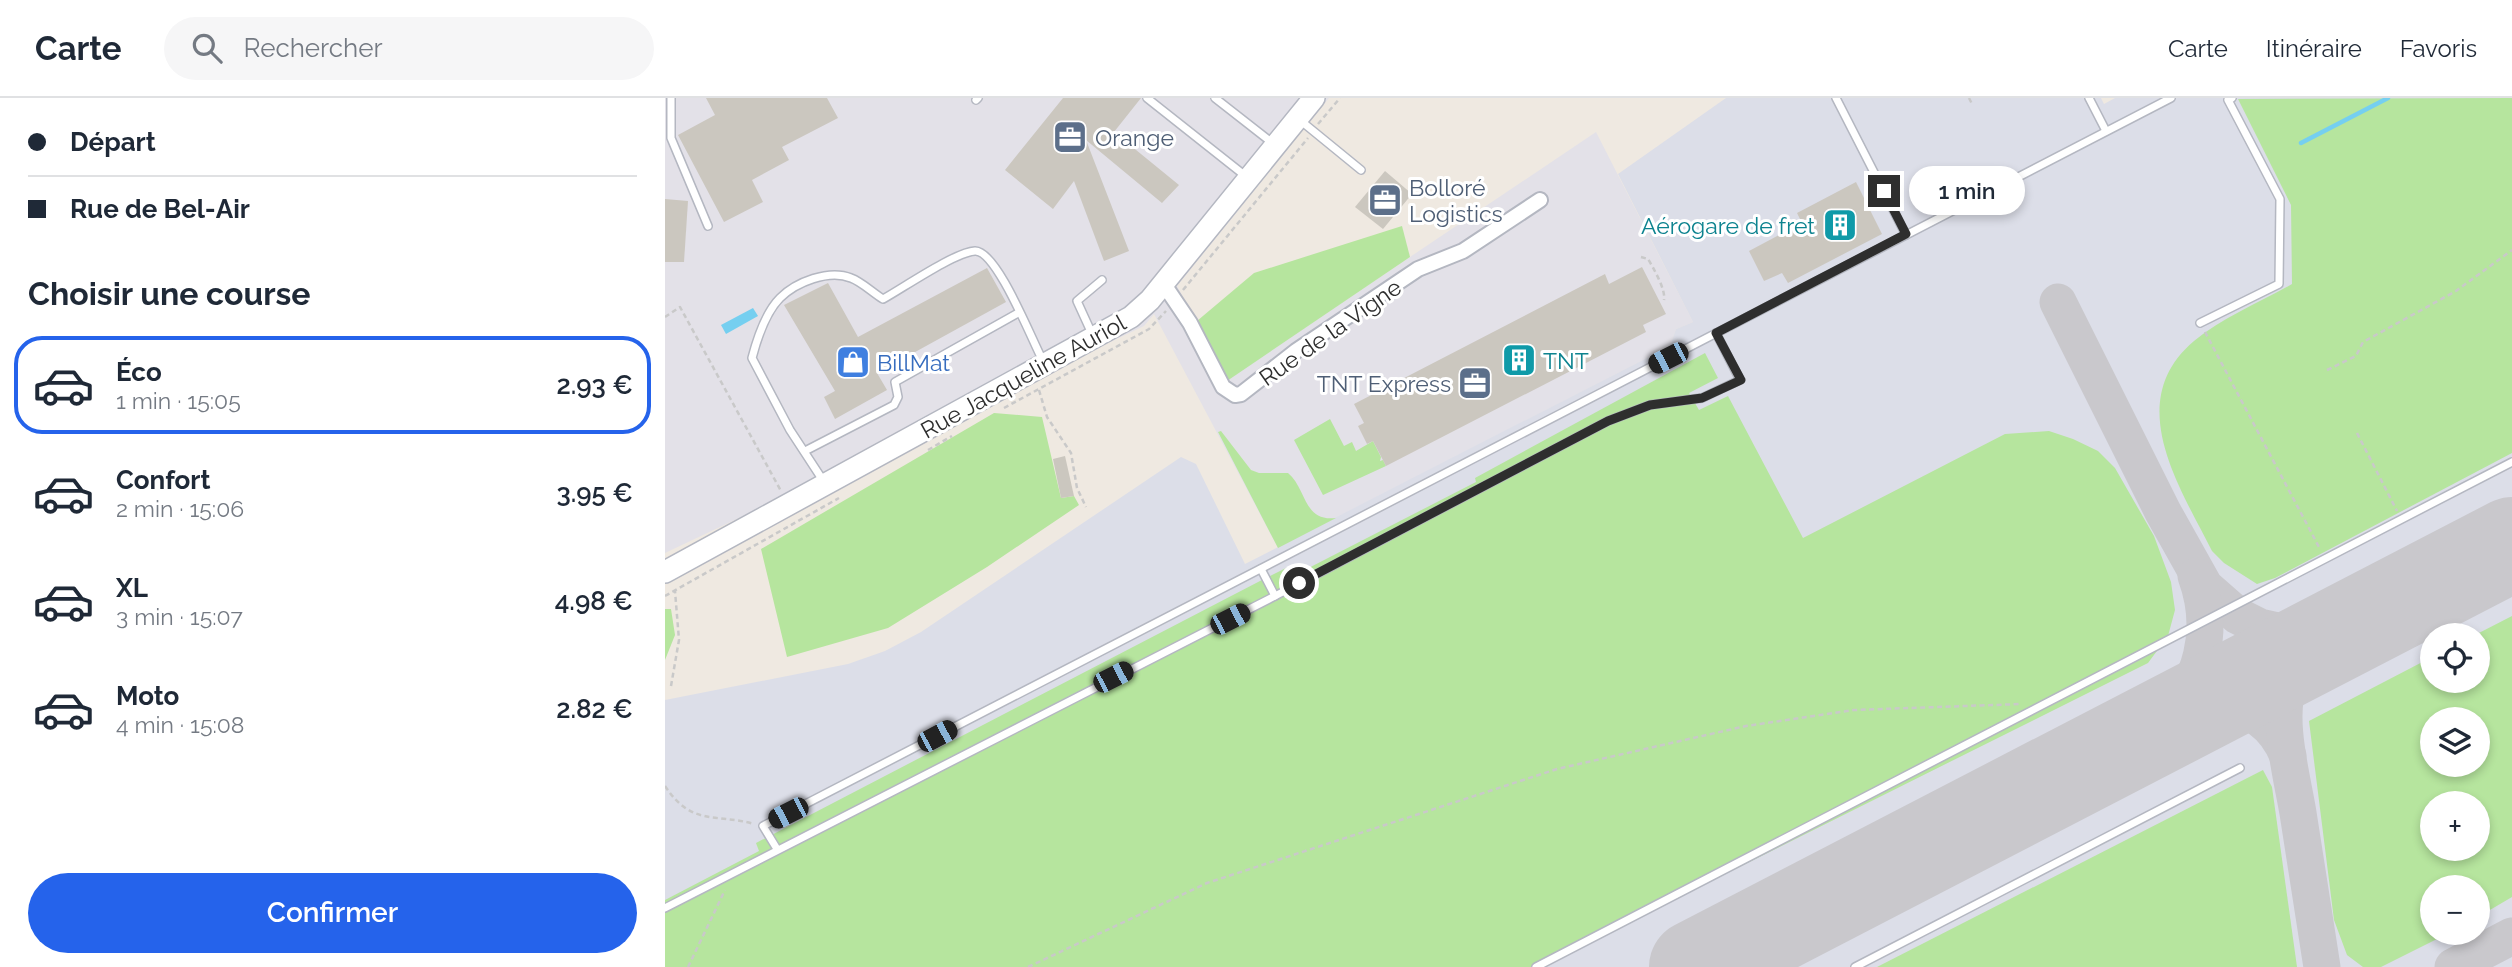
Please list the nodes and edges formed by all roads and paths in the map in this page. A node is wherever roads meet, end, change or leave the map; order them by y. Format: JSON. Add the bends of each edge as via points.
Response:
{"nodes":[{"id":1,"x":671,"y":98,"type":"edge"},
{"id":2,"x":1147,"y":98,"type":"edge"},
{"id":3,"x":1215,"y":98,"type":"edge"},
{"id":4,"x":1314,"y":98,"type":"edge"},
{"id":5,"x":1836,"y":98,"type":"edge"},
{"id":6,"x":1969,"y":98,"type":"edge"},
{"id":7,"x":2089,"y":98,"type":"edge"},
{"id":8,"x":2171,"y":98,"type":"edge"},
{"id":9,"x":2232,"y":98,"type":"edge"},
{"id":10,"x":1225,"y":101,"type":"edge"},
{"id":11,"x":1972,"y":104,"type":"dead end"},
{"id":12,"x":1297,"y":118,"type":"junction"},
{"id":13,"x":2106,"y":131,"type":"junction"},
{"id":14,"x":1275,"y":146,"type":"junction"},
{"id":15,"x":1361,"y":170,"type":"dead end"},
{"id":16,"x":1249,"y":178,"type":"junction"},
{"id":17,"x":1539,"y":200,"type":"dead end"},
{"id":18,"x":708,"y":226,"type":"dead end"},
{"id":19,"x":1906,"y":234,"type":"junction"},
{"id":20,"x":2512,"y":250,"type":"edge"},
{"id":21,"x":1640,"y":257,"type":"dead end"},
{"id":22,"x":1102,"y":280,"type":"dead end"},
{"id":23,"x":1163,"y":283,"type":"junction"},
{"id":24,"x":1664,"y":300,"type":"dead end"},
{"id":25,"x":1018,"y":313,"type":"junction"},
{"id":26,"x":665,"y":317,"type":"edge"},
{"id":27,"x":2200,"y":323,"type":"joint"},
{"id":28,"x":1716,"y":333,"type":"junction"},
{"id":29,"x":1093,"y":337,"type":"junction"},
{"id":30,"x":1044,"y":364,"type":"junction"},
{"id":31,"x":2327,"y":370,"type":"dead end"},
{"id":32,"x":1039,"y":390,"type":"dead end"},
{"id":33,"x":2357,"y":433,"type":"dead end"},
{"id":34,"x":805,"y":451,"type":"junction"},
{"id":35,"x":2512,"y":462,"type":"edge"},
{"id":36,"x":826,"y":484,"type":"junction"},
{"id":37,"x":788,"y":504,"type":"junction"},
{"id":38,"x":1086,"y":507,"type":"dead end"},
{"id":39,"x":2398,"y":511,"type":"dead end"},
{"id":40,"x":2325,"y":559,"type":"junction"},
{"id":41,"x":1261,"y":569,"type":"junction"},
{"id":42,"x":670,"y":582,"type":"edge"},
{"id":43,"x":1275,"y":596,"type":"junction"},
{"id":44,"x":671,"y":686,"type":"dead end"},
{"id":45,"x":2046,"y":703,"type":"junction"},
{"id":46,"x":2240,"y":768,"type":"dead end"},
{"id":47,"x":665,"y":786,"type":"edge"},
{"id":48,"x":763,"y":826,"type":"junction"},
{"id":49,"x":777,"y":849,"type":"junction"},
{"id":50,"x":734,"y":872,"type":"junction"},
{"id":51,"x":665,"y":908,"type":"edge"},
{"id":52,"x":688,"y":967,"type":"edge"},
{"id":53,"x":1028,"y":967,"type":"edge"},
{"id":54,"x":1537,"y":967,"type":"edge"},
{"id":55,"x":1855,"y":967,"type":"edge"}],
"edges":[{"from":1,"to":18,"type":"lane","via":[[671,138]]},
{"from":2,"to":16,"type":"lane"},
{"from":3,"to":10,"type":"lane"},
{"from":4,"to":12,"type":"street","name":"Rue Jacqueline Auriol"},
{"from":5,"to":19,"type":"lane"},
{"from":6,"to":11,"type":"path"},
{"from":7,"to":13,"type":"lane"},
{"from":8,"to":13,"type":"lane"},
{"from":9,"to":27,"type":"lane","via":[[2228,100],[2280,199],[2279,284]]},
{"from":10,"to":14,"type":"lane"},
{"from":12,"to":14,"type":"street","name":"Rue Jacqueline Auriol"},
{"from":12,"to":15,"type":"lane"},
{"from":13,"to":19,"type":"lane"},
{"from":14,"to":16,"type":"street","name":"Rue Jacqueline Auriol"},
{"from":16,"to":23,"type":"street","name":"Rue Jacqueline Auriol"},
{"from":17,"to":23,"type":"street","name":"Rue de la Vigne","via":[[1463,251],[1418,269],[1241,394],[1223,387]]},
{"from":19,"to":28,"type":"lane"},
{"from":20,"to":31,"type":"path","via":[[2456,291],[2363,342],[2356,356]]},
{"from":21,"to":24,"type":"path","via":[[1648,259]]},
{"from":22,"to":29,"type":"lane","via":[[1077,301]]},
{"from":23,"to":29,"type":"street","name":"Rue Jacqueline Auriol","via":[[1131,317]]},
{"from":25,"to":30,"type":"lane"},
{"from":25,"to":34,"type":"lane","via":[[895,382],[898,397],[894,405]]},
{"from":25,"to":34,"type":"lane","via":[[990,257],[973,251],[883,299],[851,278],[828,274],[779,298],[752,358]]},
{"from":26,"to":37,"type":"path","via":[[680,307]]},
{"from":27,"to":40,"type":"path"},
{"from":28,"to":41,"type":"lane"},
{"from":28,"to":43,"type":"lane","via":[[1741,380],[1702,398],[1650,405],[1608,421]]},
{"from":29,"to":30,"type":"street","name":"Rue Jacqueline Auriol"},
{"from":30,"to":36,"type":"street","name":"Rue Jacqueline Auriol"},
{"from":32,"to":38,"type":"path","via":[[1047,417],[1071,453],[1077,488]]},
{"from":33,"to":39,"type":"path"},
{"from":34,"to":36,"type":"lane"},
{"from":35,"to":40,"type":"lane"},
{"from":36,"to":37,"type":"street","name":"Rue Jacqueline Auriol"},
{"from":37,"to":42,"type":"street","name":"Rue Jacqueline Auriol"},
{"from":40,"to":45,"type":"lane"},
{"from":41,"to":43,"type":"lane"},
{"from":41,"to":48,"type":"lane"},
{"from":42,"to":44,"type":"path","via":[[679,640]]},
{"from":43,"to":49,"type":"lane"},
{"from":45,"to":53,"type":"path","via":[[1854,710],[1746,726],[1557,769],[1207,883]]},
{"from":45,"to":54,"type":"lane"},
{"from":46,"to":55,"type":"lane"},
{"from":47,"to":48,"type":"path","via":[[686,808],[707,819]]},
{"from":48,"to":49,"type":"lane"},
{"from":49,"to":50,"type":"lane"},
{"from":50,"to":51,"type":"lane"},
{"from":50,"to":52,"type":"path"}]}
